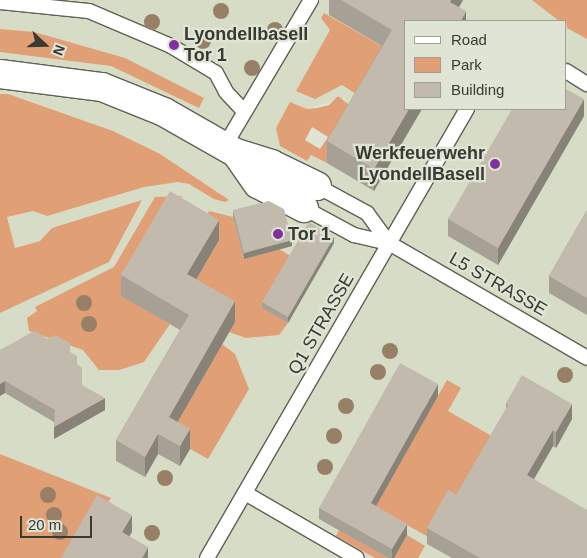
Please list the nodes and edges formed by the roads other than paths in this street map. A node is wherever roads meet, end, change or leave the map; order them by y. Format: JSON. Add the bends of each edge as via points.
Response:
{"nodes":[{"id":1,"x":311,"y":0,"type":"edge"},
{"id":2,"x":0,"y":2,"type":"edge"},
{"id":3,"x":567,"y":72,"type":"edge"},
{"id":4,"x":0,"y":74,"type":"edge"},
{"id":5,"x":587,"y":84,"type":"edge"},
{"id":6,"x":466,"y":110,"type":"edge"},
{"id":7,"x":244,"y":112,"type":"junction"},
{"id":8,"x":230,"y":150,"type":"junction"},
{"id":9,"x":311,"y":197,"type":"junction"},
{"id":10,"x":389,"y":243,"type":"junction"},
{"id":11,"x":587,"y":358,"type":"edge"},
{"id":12,"x":245,"y":493,"type":"junction"},
{"id":13,"x":207,"y":558,"type":"edge"},
{"id":14,"x":357,"y":558,"type":"edge"}],
"edges":[{"from":1,"to":7,"type":"lane"},
{"from":2,"to":7,"type":"lane","via":[[88,11],[172,46],[216,73],[226,92]]},
{"from":3,"to":5,"type":"lane"},
{"from":4,"to":8,"type":"street","via":[[102,87],[164,112]]},
{"from":6,"to":10,"type":"lane","name":"Q1 STRASSE"},
{"from":7,"to":8,"type":"lane"},
{"from":8,"to":9,"type":"street","via":[[271,164]]},
{"from":9,"to":10,"type":"lane","via":[[354,235]]},
{"from":9,"to":10,"type":"lane","via":[[367,213]]},
{"from":10,"to":11,"type":"lane","name":"L5 STRASSE"},
{"from":10,"to":12,"type":"lane","name":"Q1 STRASSE"},
{"from":12,"to":13,"type":"lane","name":"Q1 STRASSE"},
{"from":12,"to":14,"type":"lane"}]}
